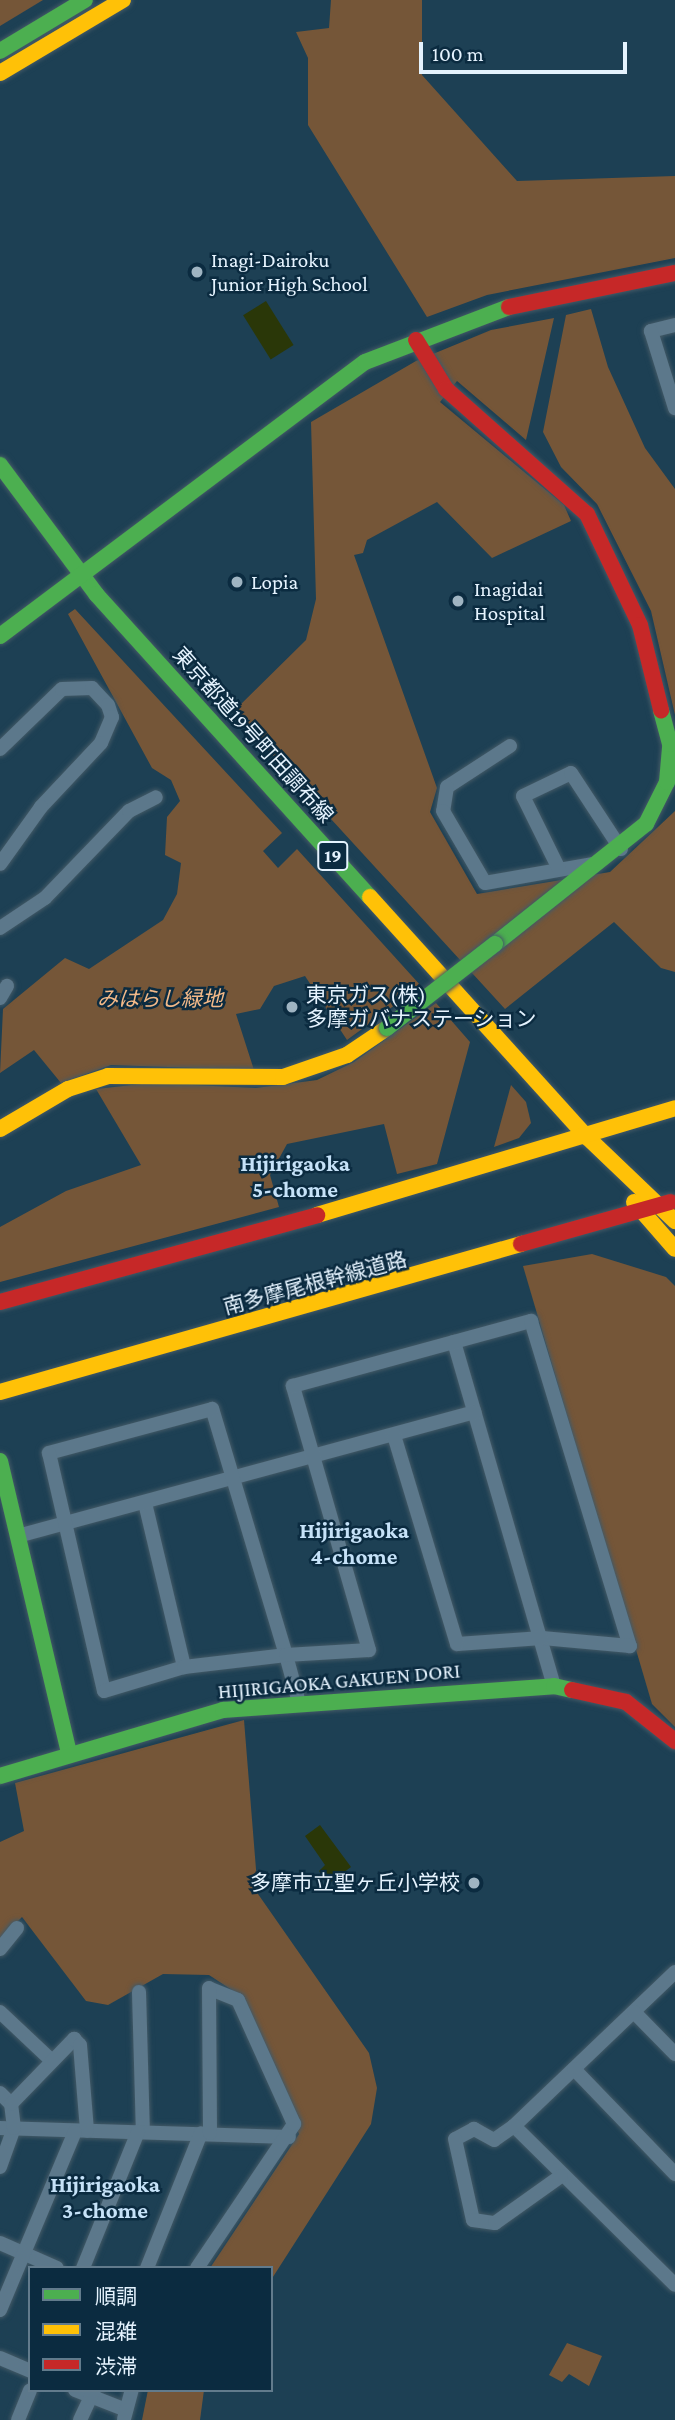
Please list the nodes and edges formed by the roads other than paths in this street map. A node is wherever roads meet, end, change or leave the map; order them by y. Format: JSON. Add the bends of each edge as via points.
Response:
{"nodes":[{"id":1,"x":85,"y":0,"type":"edge"},
{"id":2,"x":123,"y":0,"type":"edge"},
{"id":3,"x":0,"y":51,"type":"edge"},
{"id":4,"x":0,"y":73,"type":"edge"},
{"id":5,"x":675,"y":273,"type":"edge"},
{"id":6,"x":675,"y":326,"type":"edge"},
{"id":7,"x":416,"y":340,"type":"junction"},
{"id":8,"x":675,"y":408,"type":"edge"},
{"id":9,"x":0,"y":465,"type":"edge"},
{"id":10,"x":80,"y":574,"type":"junction"},
{"id":11,"x":0,"y":636,"type":"edge"},
{"id":12,"x":510,"y":746,"type":"dead end"},
{"id":13,"x":0,"y":749,"type":"edge"},
{"id":14,"x":156,"y":797,"type":"dead end"},
{"id":15,"x":621,"y":849,"type":"junction"},
{"id":16,"x":601,"y":863,"type":"junction"},
{"id":17,"x":0,"y":864,"type":"edge"},
{"id":18,"x":559,"y":869,"type":"junction"},
{"id":19,"x":0,"y":928,"type":"edge"},
{"id":20,"x":675,"y":1108,"type":"edge"},
{"id":21,"x":0,"y":1129,"type":"edge"},
{"id":22,"x":587,"y":1137,"type":"junction"},
{"id":23,"x":668,"y":1203,"type":"edge"},
{"id":24,"x":641,"y":1211,"type":"junction"},
{"id":25,"x":675,"y":1221,"type":"edge"},
{"id":26,"x":675,"y":1249,"type":"edge"},
{"id":27,"x":0,"y":1302,"type":"edge"},
{"id":28,"x":454,"y":1342,"type":"junction"},
{"id":29,"x":0,"y":1392,"type":"edge"},
{"id":30,"x":474,"y":1412,"type":"junction"},
{"id":31,"x":394,"y":1435,"type":"junction"},
{"id":32,"x":314,"y":1456,"type":"junction"},
{"id":33,"x":0,"y":1461,"type":"edge"},
{"id":34,"x":233,"y":1478,"type":"junction"},
{"id":35,"x":145,"y":1503,"type":"junction"},
{"id":36,"x":65,"y":1524,"type":"junction"},
{"id":37,"x":18,"y":1536,"type":"junction"},
{"id":38,"x":542,"y":1638,"type":"junction"},
{"id":39,"x":286,"y":1655,"type":"junction"},
{"id":40,"x":184,"y":1667,"type":"junction"},
{"id":41,"x":554,"y":1686,"type":"junction"},
{"id":42,"x":299,"y":1703,"type":"junction"},
{"id":43,"x":675,"y":1741,"type":"edge"},
{"id":44,"x":69,"y":1752,"type":"junction"},
{"id":45,"x":0,"y":1776,"type":"edge"},
{"id":46,"x":17,"y":1928,"type":"dead end"},
{"id":47,"x":0,"y":1948,"type":"edge"},
{"id":48,"x":675,"y":1972,"type":"edge"},
{"id":49,"x":139,"y":1992,"type":"dead end"},
{"id":50,"x":0,"y":2012,"type":"edge"},
{"id":51,"x":634,"y":2012,"type":"junction"},
{"id":52,"x":675,"y":2054,"type":"edge"},
{"id":53,"x":52,"y":2061,"type":"junction"},
{"id":54,"x":574,"y":2069,"type":"junction"},
{"id":55,"x":0,"y":2093,"type":"edge"},
{"id":56,"x":11,"y":2104,"type":"junction"},
{"id":57,"x":514,"y":2126,"type":"junction"},
{"id":58,"x":7,"y":2128,"type":"edge"},
{"id":59,"x":81,"y":2131,"type":"junction"},
{"id":60,"x":141,"y":2132,"type":"junction"},
{"id":61,"x":206,"y":2133,"type":"junction"},
{"id":62,"x":289,"y":2137,"type":"junction"},
{"id":63,"x":0,"y":2167,"type":"edge"},
{"id":64,"x":675,"y":2174,"type":"edge"},
{"id":65,"x":561,"y":2176,"type":"junction"},
{"id":66,"x":0,"y":2243,"type":"edge"},
{"id":67,"x":24,"y":2253,"type":"junction"},
{"id":68,"x":53,"y":2266,"type":"edge"},
{"id":69,"x":84,"y":2266,"type":"edge"},
{"id":70,"x":148,"y":2266,"type":"edge"},
{"id":71,"x":198,"y":2266,"type":"edge"},
{"id":72,"x":675,"y":2285,"type":"edge"},
{"id":73,"x":0,"y":2310,"type":"edge"},
{"id":74,"x":0,"y":2358,"type":"edge"},
{"id":75,"x":28,"y":2370,"type":"edge"},
{"id":76,"x":29,"y":2392,"type":"edge"},
{"id":77,"x":131,"y":2392,"type":"edge"},
{"id":78,"x":92,"y":2394,"type":"edge"},
{"id":79,"x":125,"y":2415,"type":"edge"},
{"id":80,"x":18,"y":2420,"type":"edge"},
{"id":81,"x":80,"y":2420,"type":"edge"}],
"edges":[{"from":1,"to":3,"type":"main road"},
{"from":2,"to":4,"type":"main road"},
{"from":5,"to":7,"type":"main road","via":[[494,310]]},
{"from":6,"to":8,"type":"street","via":[[651,331]]},
{"from":7,"to":10,"type":"main road","via":[[365,362],[318,394]]},
{"from":7,"to":15,"type":"main road","via":[[446,389],[575,496],[640,625],[670,744],[667,782],[646,824]]},
{"from":9,"to":10,"type":"main road","name":"東京都道19号町田調布線","number":"19"},
{"from":10,"to":11,"type":"main road"},
{"from":10,"to":22,"type":"main road","name":"東京都道19号町田調布線","number":"19"},
{"from":12,"to":18,"type":"street","via":[[447,787],[443,811],[485,883]]},
{"from":13,"to":17,"type":"street","via":[[62,689],[92,688],[108,705],[112,717],[101,743],[40,807]]},
{"from":14,"to":19,"type":"street","via":[[129,811],[45,898]]},
{"from":15,"to":16,"type":"main road"},
{"from":15,"to":18,"type":"street","via":[[571,773],[523,796]]},
{"from":16,"to":18,"type":"street"},
{"from":16,"to":21,"type":"main road","bridge":true,"via":[[347,1055],[283,1077],[108,1076],[68,1089]]},
{"from":20,"to":22,"type":"main road"},
{"from":22,"to":23,"type":"main road","name":"東京都道19号町田調布線","number":"19"},
{"from":22,"to":24,"type":"main road"},
{"from":22,"to":27,"type":"main road"},
{"from":23,"to":24,"type":"main road","name":"南多摩尾根幹線道路"},
{"from":23,"to":25,"type":"main road","name":"東京都道19号町田調布線"},
{"from":24,"to":26,"type":"main road"},
{"from":24,"to":29,"type":"main road","name":"南多摩尾根幹線道路"},
{"from":28,"to":30,"type":"street"},
{"from":28,"to":32,"type":"street","via":[[292,1386]]},
{"from":28,"to":38,"type":"street","via":[[531,1321],[630,1646]]},
{"from":30,"to":31,"type":"street"},
{"from":30,"to":38,"type":"street"},
{"from":31,"to":32,"type":"street"},
{"from":31,"to":38,"type":"street","via":[[457,1644]]},
{"from":32,"to":34,"type":"street"},
{"from":32,"to":39,"type":"street","via":[[369,1650]]},
{"from":33,"to":37,"type":"main road"},
{"from":34,"to":35,"type":"street"},
{"from":34,"to":36,"type":"street","via":[[212,1409],[48,1453]]},
{"from":34,"to":39,"type":"street"},
{"from":35,"to":36,"type":"street"},
{"from":35,"to":40,"type":"street"},
{"from":36,"to":37,"type":"street"},
{"from":36,"to":40,"type":"street","via":[[104,1691]]},
{"from":37,"to":44,"type":"main road"},
{"from":38,"to":41,"type":"street"},
{"from":39,"to":40,"type":"street"},
{"from":39,"to":42,"type":"street"},
{"from":41,"to":42,"type":"main road","name":"HIJIRIGAOKA GAKUEN DORI"},
{"from":41,"to":43,"type":"main road","name":"HIJIRIGAOKA GAKUEN DORI","via":[[626,1702]]},
{"from":42,"to":44,"type":"main road","name":"HIJIRIGAOKA GAKUEN DORI","via":[[188,1717]]},
{"from":44,"to":45,"type":"main road","name":"HIJIRIGAOKA GAKUEN DORI"},
{"from":46,"to":47,"type":"street"},
{"from":48,"to":51,"type":"street"},
{"from":49,"to":60,"type":"street"},
{"from":50,"to":53,"type":"street"},
{"from":51,"to":52,"type":"street"},
{"from":51,"to":54,"type":"street"},
{"from":53,"to":56,"type":"street"},
{"from":53,"to":59,"type":"street","via":[[74,2039],[80,2045]]},
{"from":54,"to":57,"type":"street"},
{"from":54,"to":64,"type":"street"},
{"from":55,"to":56,"type":"street"},
{"from":56,"to":58,"type":"street"},
{"from":57,"to":65,"type":"street"},
{"from":57,"to":65,"type":"street","via":[[494,2140],[474,2129],[455,2139],[473,2220],[495,2223]]},
{"from":58,"to":59,"type":"street"},
{"from":58,"to":63,"type":"street"},
{"from":59,"to":60,"type":"street"},
{"from":59,"to":67,"type":"street"},
{"from":60,"to":61,"type":"street"},
{"from":60,"to":69,"type":"street"},
{"from":61,"to":62,"type":"street"},
{"from":61,"to":62,"type":"street","via":[[209,1988],[238,2000],[292,2114]]},
{"from":61,"to":70,"type":"street"},
{"from":62,"to":71,"type":"street","via":[[262,2166]]},
{"from":65,"to":72,"type":"street"},
{"from":66,"to":67,"type":"street"},
{"from":67,"to":68,"type":"street"},
{"from":67,"to":73,"type":"street"},
{"from":74,"to":75,"type":"street"},
{"from":76,"to":80,"type":"street"},
{"from":77,"to":79,"type":"street"},
{"from":78,"to":79,"type":"street"},
{"from":78,"to":81,"type":"street"}]}
